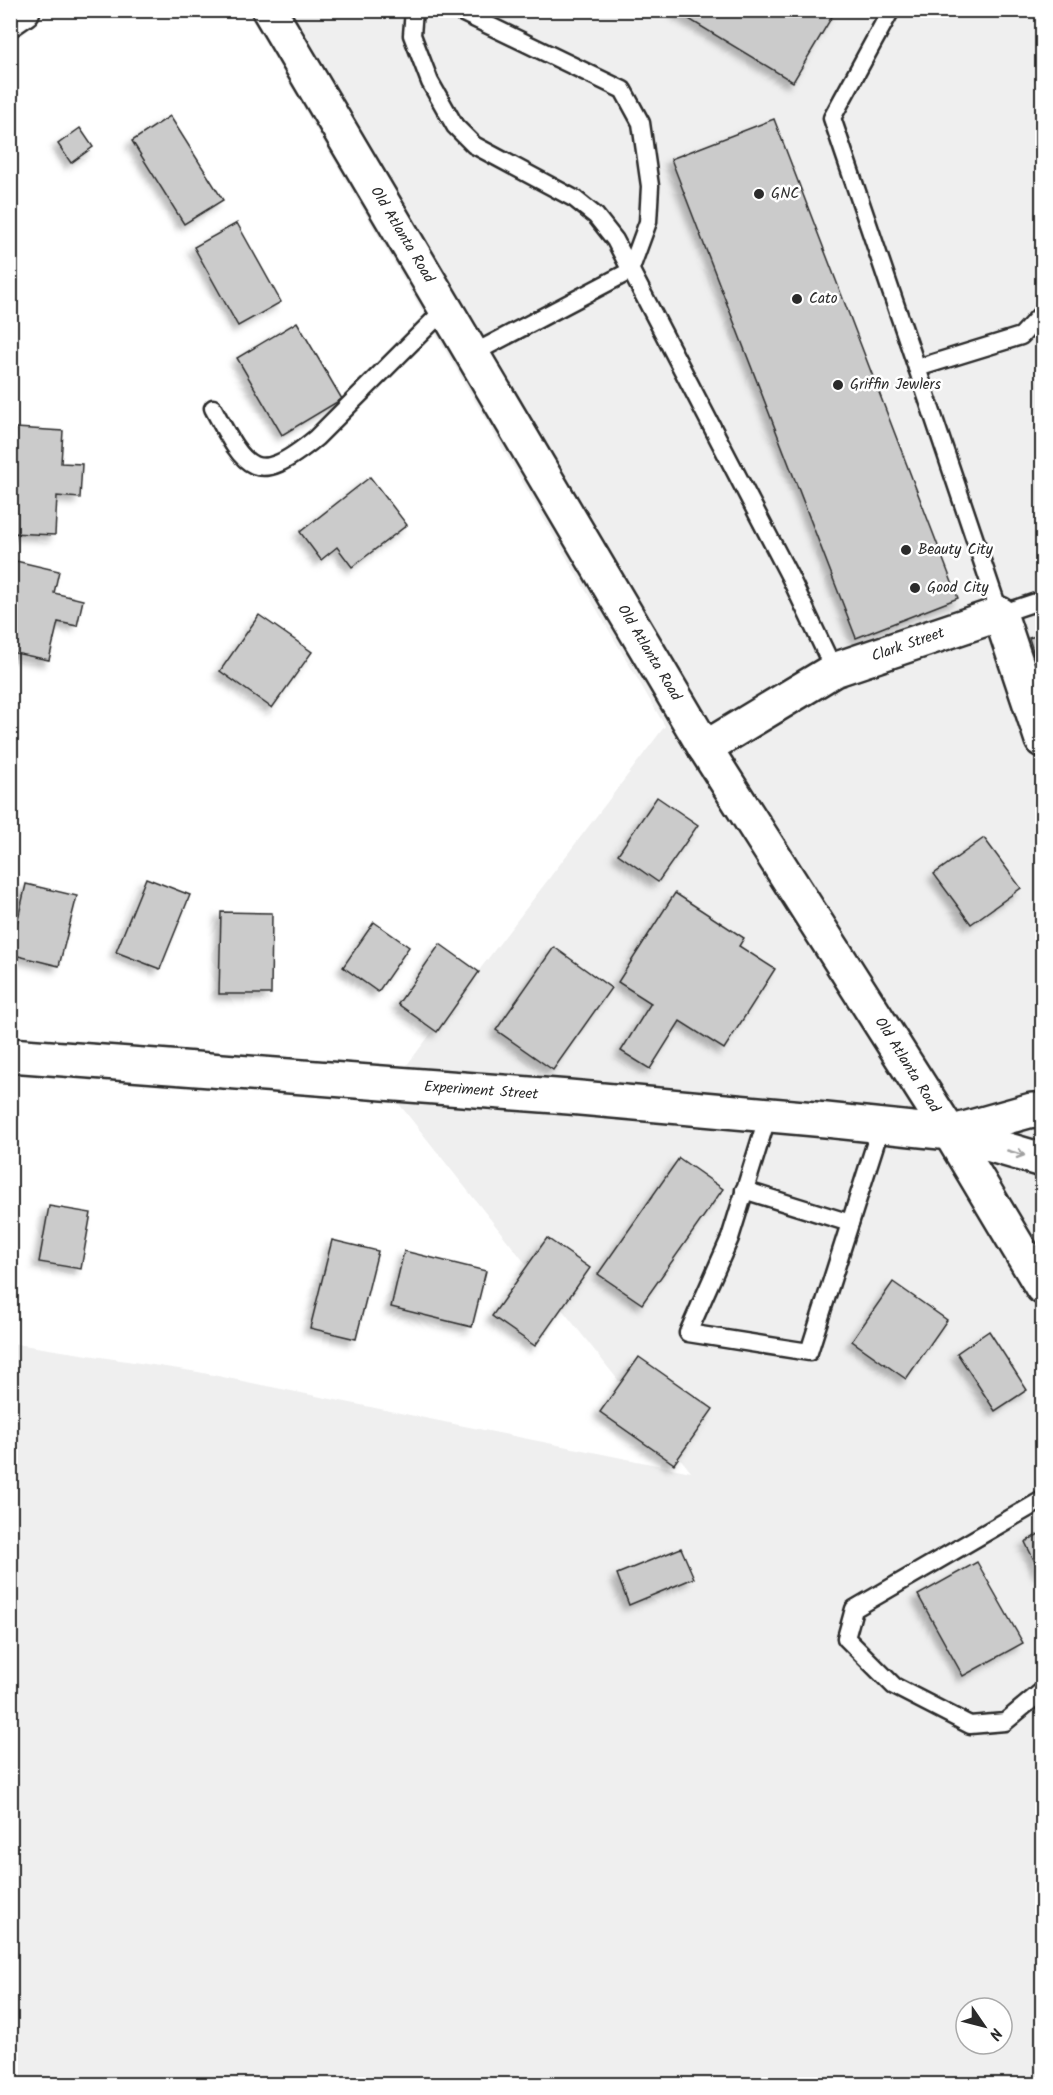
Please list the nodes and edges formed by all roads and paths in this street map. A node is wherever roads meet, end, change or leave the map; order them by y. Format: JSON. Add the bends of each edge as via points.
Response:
{"nodes":[{"id":1,"x":23,"y":10,"type":"edge"},
{"id":2,"x":269,"y":10,"type":"edge"},
{"id":3,"x":414,"y":10,"type":"edge"},
{"id":4,"x":457,"y":10,"type":"edge"},
{"id":5,"x":891,"y":10,"type":"edge"},
{"id":6,"x":10,"y":19,"type":"edge"},
{"id":7,"x":630,"y":271,"type":"junction"},
{"id":8,"x":446,"y":309,"type":"junction"},
{"id":9,"x":1042,"y":313,"type":"edge"},
{"id":10,"x":472,"y":354,"type":"junction"},
{"id":11,"x":917,"y":368,"type":"junction"},
{"id":12,"x":213,"y":408,"type":"dead end"},
{"id":13,"x":1042,"y":600,"type":"edge"},
{"id":14,"x":1000,"y":614,"type":"junction"},
{"id":15,"x":834,"y":670,"type":"junction"},
{"id":16,"x":1042,"y":740,"type":"edge"},
{"id":17,"x":705,"y":748,"type":"junction"},
{"id":18,"x":10,"y":1055,"type":"edge"},
{"id":19,"x":1042,"y":1111,"type":"edge"},
{"id":20,"x":768,"y":1115,"type":"junction"},
{"id":21,"x":881,"y":1126,"type":"junction"},
{"id":22,"x":950,"y":1133,"type":"junction"},
{"id":23,"x":1042,"y":1160,"type":"edge"},
{"id":24,"x":744,"y":1190,"type":"junction"},
{"id":25,"x":850,"y":1223,"type":"junction"},
{"id":26,"x":1042,"y":1287,"type":"edge"},
{"id":27,"x":1042,"y":1500,"type":"edge"},
{"id":28,"x":1042,"y":1691,"type":"edge"}],
"edges":[{"from":1,"to":6,"type":"street"},
{"from":2,"to":8,"type":"street","name":"Old Atlanta Road"},
{"from":3,"to":7,"type":"lane","via":[[412,35],[430,82],[455,126],[474,145],[596,216],[615,240]]},
{"from":4,"to":7,"type":"lane","via":[[623,90],[641,123],[651,186],[648,222]]},
{"from":5,"to":11,"type":"lane","via":[[832,118]]},
{"from":7,"to":10,"type":"lane"},
{"from":7,"to":15,"type":"lane","via":[[790,577]]},
{"from":8,"to":10,"type":"street","name":"Old Atlanta Road"},
{"from":8,"to":12,"type":"lane","via":[[316,438],[276,466],[252,465],[236,451]]},
{"from":9,"to":11,"type":"lane","via":[[1021,336]]},
{"from":10,"to":17,"type":"street","name":"Old Atlanta Road"},
{"from":11,"to":14,"type":"lane"},
{"from":13,"to":14,"type":"lane"},
{"from":14,"to":15,"type":"street","name":"Clark Street"},
{"from":14,"to":16,"type":"street"},
{"from":15,"to":17,"type":"street","name":"Clark Street"},
{"from":17,"to":22,"type":"street","name":"Old Atlanta Road"},
{"from":18,"to":20,"type":"street","name":"Experiment Street"},
{"from":19,"to":22,"type":"street","via":[[1032,1110]]},
{"from":20,"to":21,"type":"street","name":"Experiment Street"},
{"from":20,"to":24,"type":"lane"},
{"from":21,"to":22,"type":"street","name":"Experiment Street"},
{"from":21,"to":25,"type":"lane"},
{"from":22,"to":23,"type":"street","one_way":true},
{"from":22,"to":26,"type":"street","name":"Old Atlanta Road"},
{"from":24,"to":25,"type":"lane"},
{"from":24,"to":25,"type":"lane","via":[[730,1238],[688,1333],[809,1352]]},
{"from":27,"to":28,"type":"lane","via":[[854,1609],[846,1638],[894,1686],[970,1725],[1005,1722]]}]}
